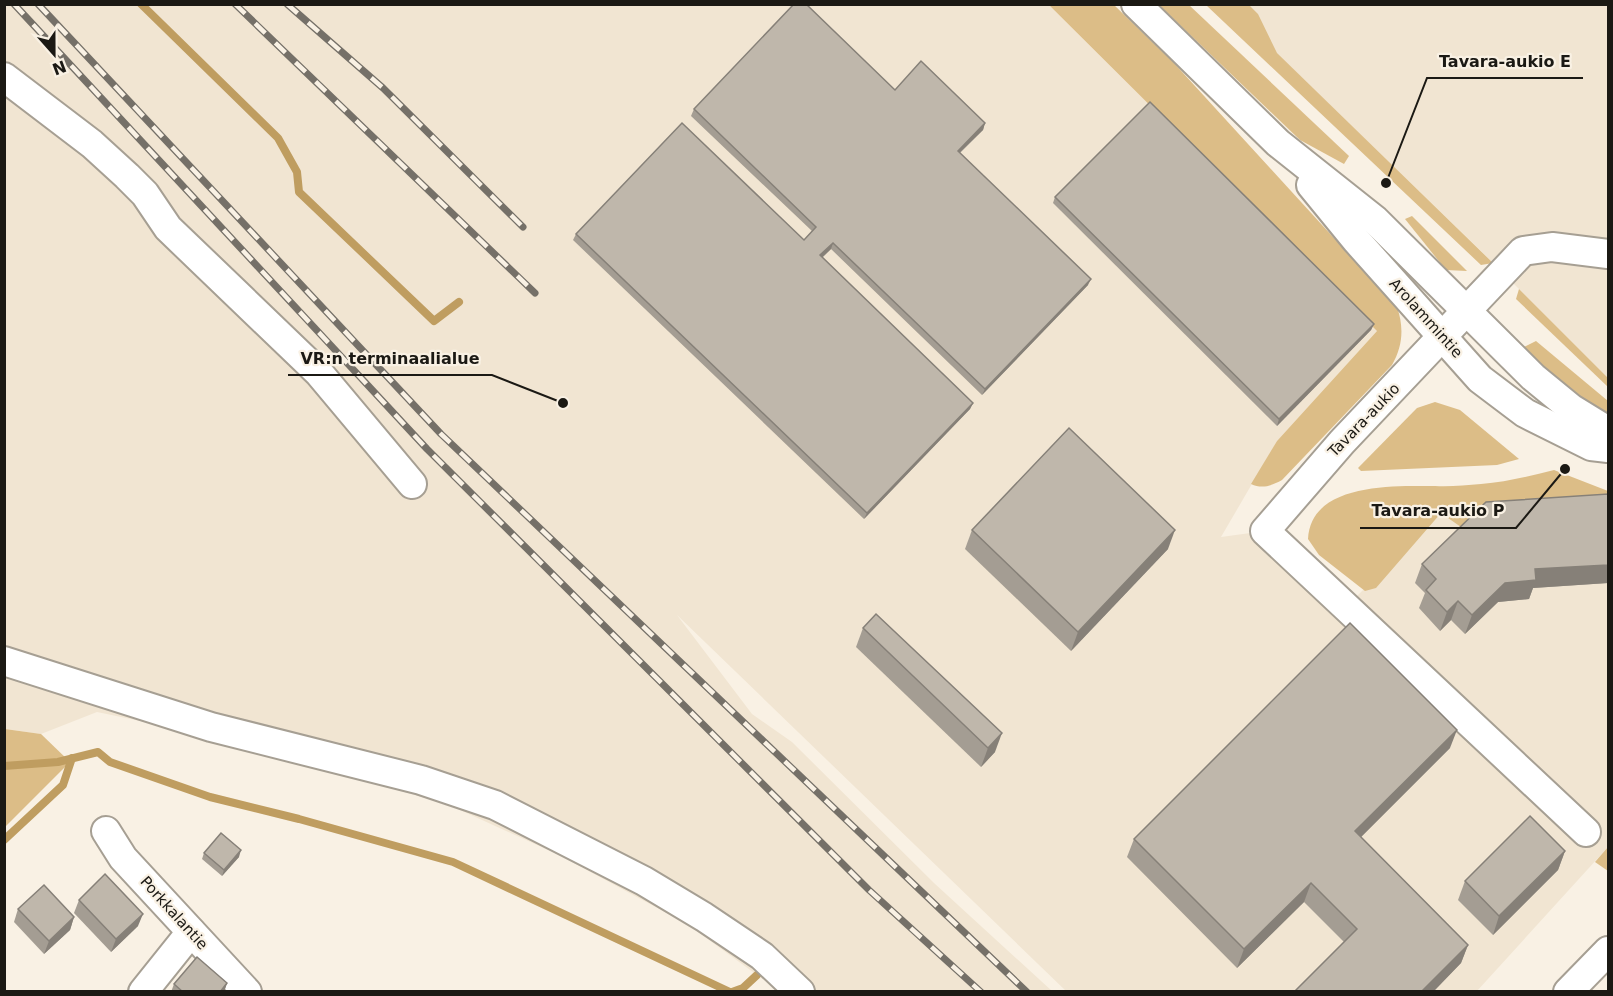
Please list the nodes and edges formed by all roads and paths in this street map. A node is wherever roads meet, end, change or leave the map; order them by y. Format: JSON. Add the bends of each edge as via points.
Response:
{"nodes":[{"id":1,"x":1136,"y":4,"type":"edge"},
{"id":2,"x":4,"y":77,"type":"edge"},
{"id":3,"x":1278,"y":143,"type":"junction"},
{"id":4,"x":1608,"y":254,"type":"edge"},
{"id":5,"x":1467,"y":312,"type":"junction"},
{"id":6,"x":1443,"y":338,"type":"junction"},
{"id":7,"x":1608,"y":431,"type":"edge"},
{"id":8,"x":1608,"y":448,"type":"edge"},
{"id":9,"x":412,"y":484,"type":"dead end"},
{"id":10,"x":4,"y":662,"type":"edge"},
{"id":11,"x":106,"y":831,"type":"dead end"},
{"id":12,"x":1586,"y":832,"type":"dead end"},
{"id":13,"x":191,"y":932,"type":"junction"},
{"id":14,"x":1608,"y":951,"type":"edge"},
{"id":15,"x":143,"y":992,"type":"edge"},
{"id":16,"x":247,"y":992,"type":"edge"},
{"id":17,"x":800,"y":992,"type":"edge"},
{"id":18,"x":1568,"y":992,"type":"edge"}],
"edges":[{"from":1,"to":3,"type":"street","name":"Arolammintie"},
{"from":2,"to":9,"type":"street","via":[[127,176],[168,228],[319,373]]},
{"from":3,"to":5,"type":"street","name":"Arolammintie","via":[[1375,220]]},
{"from":3,"to":6,"type":"street","name":"Arolammintie","via":[[1356,240]]},
{"from":4,"to":5,"type":"street","name":"Tavara-aukio","via":[[1552,247],[1523,251]]},
{"from":5,"to":6,"type":"street","name":"Tavara-aukio"},
{"from":5,"to":7,"type":"street","name":"Arolammintie","via":[[1533,377],[1572,409]]},
{"from":6,"to":8,"type":"street","name":"Arolammintie","via":[[1502,397],[1591,446]]},
{"from":6,"to":12,"type":"street","name":"Tavara-aukio","via":[[1342,442],[1264,531]]},
{"from":10,"to":17,"type":"street","via":[[212,727],[421,780],[495,805],[644,881],[704,917],[762,956]]},
{"from":11,"to":13,"type":"street","name":"Porkkalantie","via":[[123,858]]},
{"from":13,"to":15,"type":"street"},
{"from":13,"to":16,"type":"street","name":"Porkkalantie"},
{"from":14,"to":18,"type":"street"}]}
